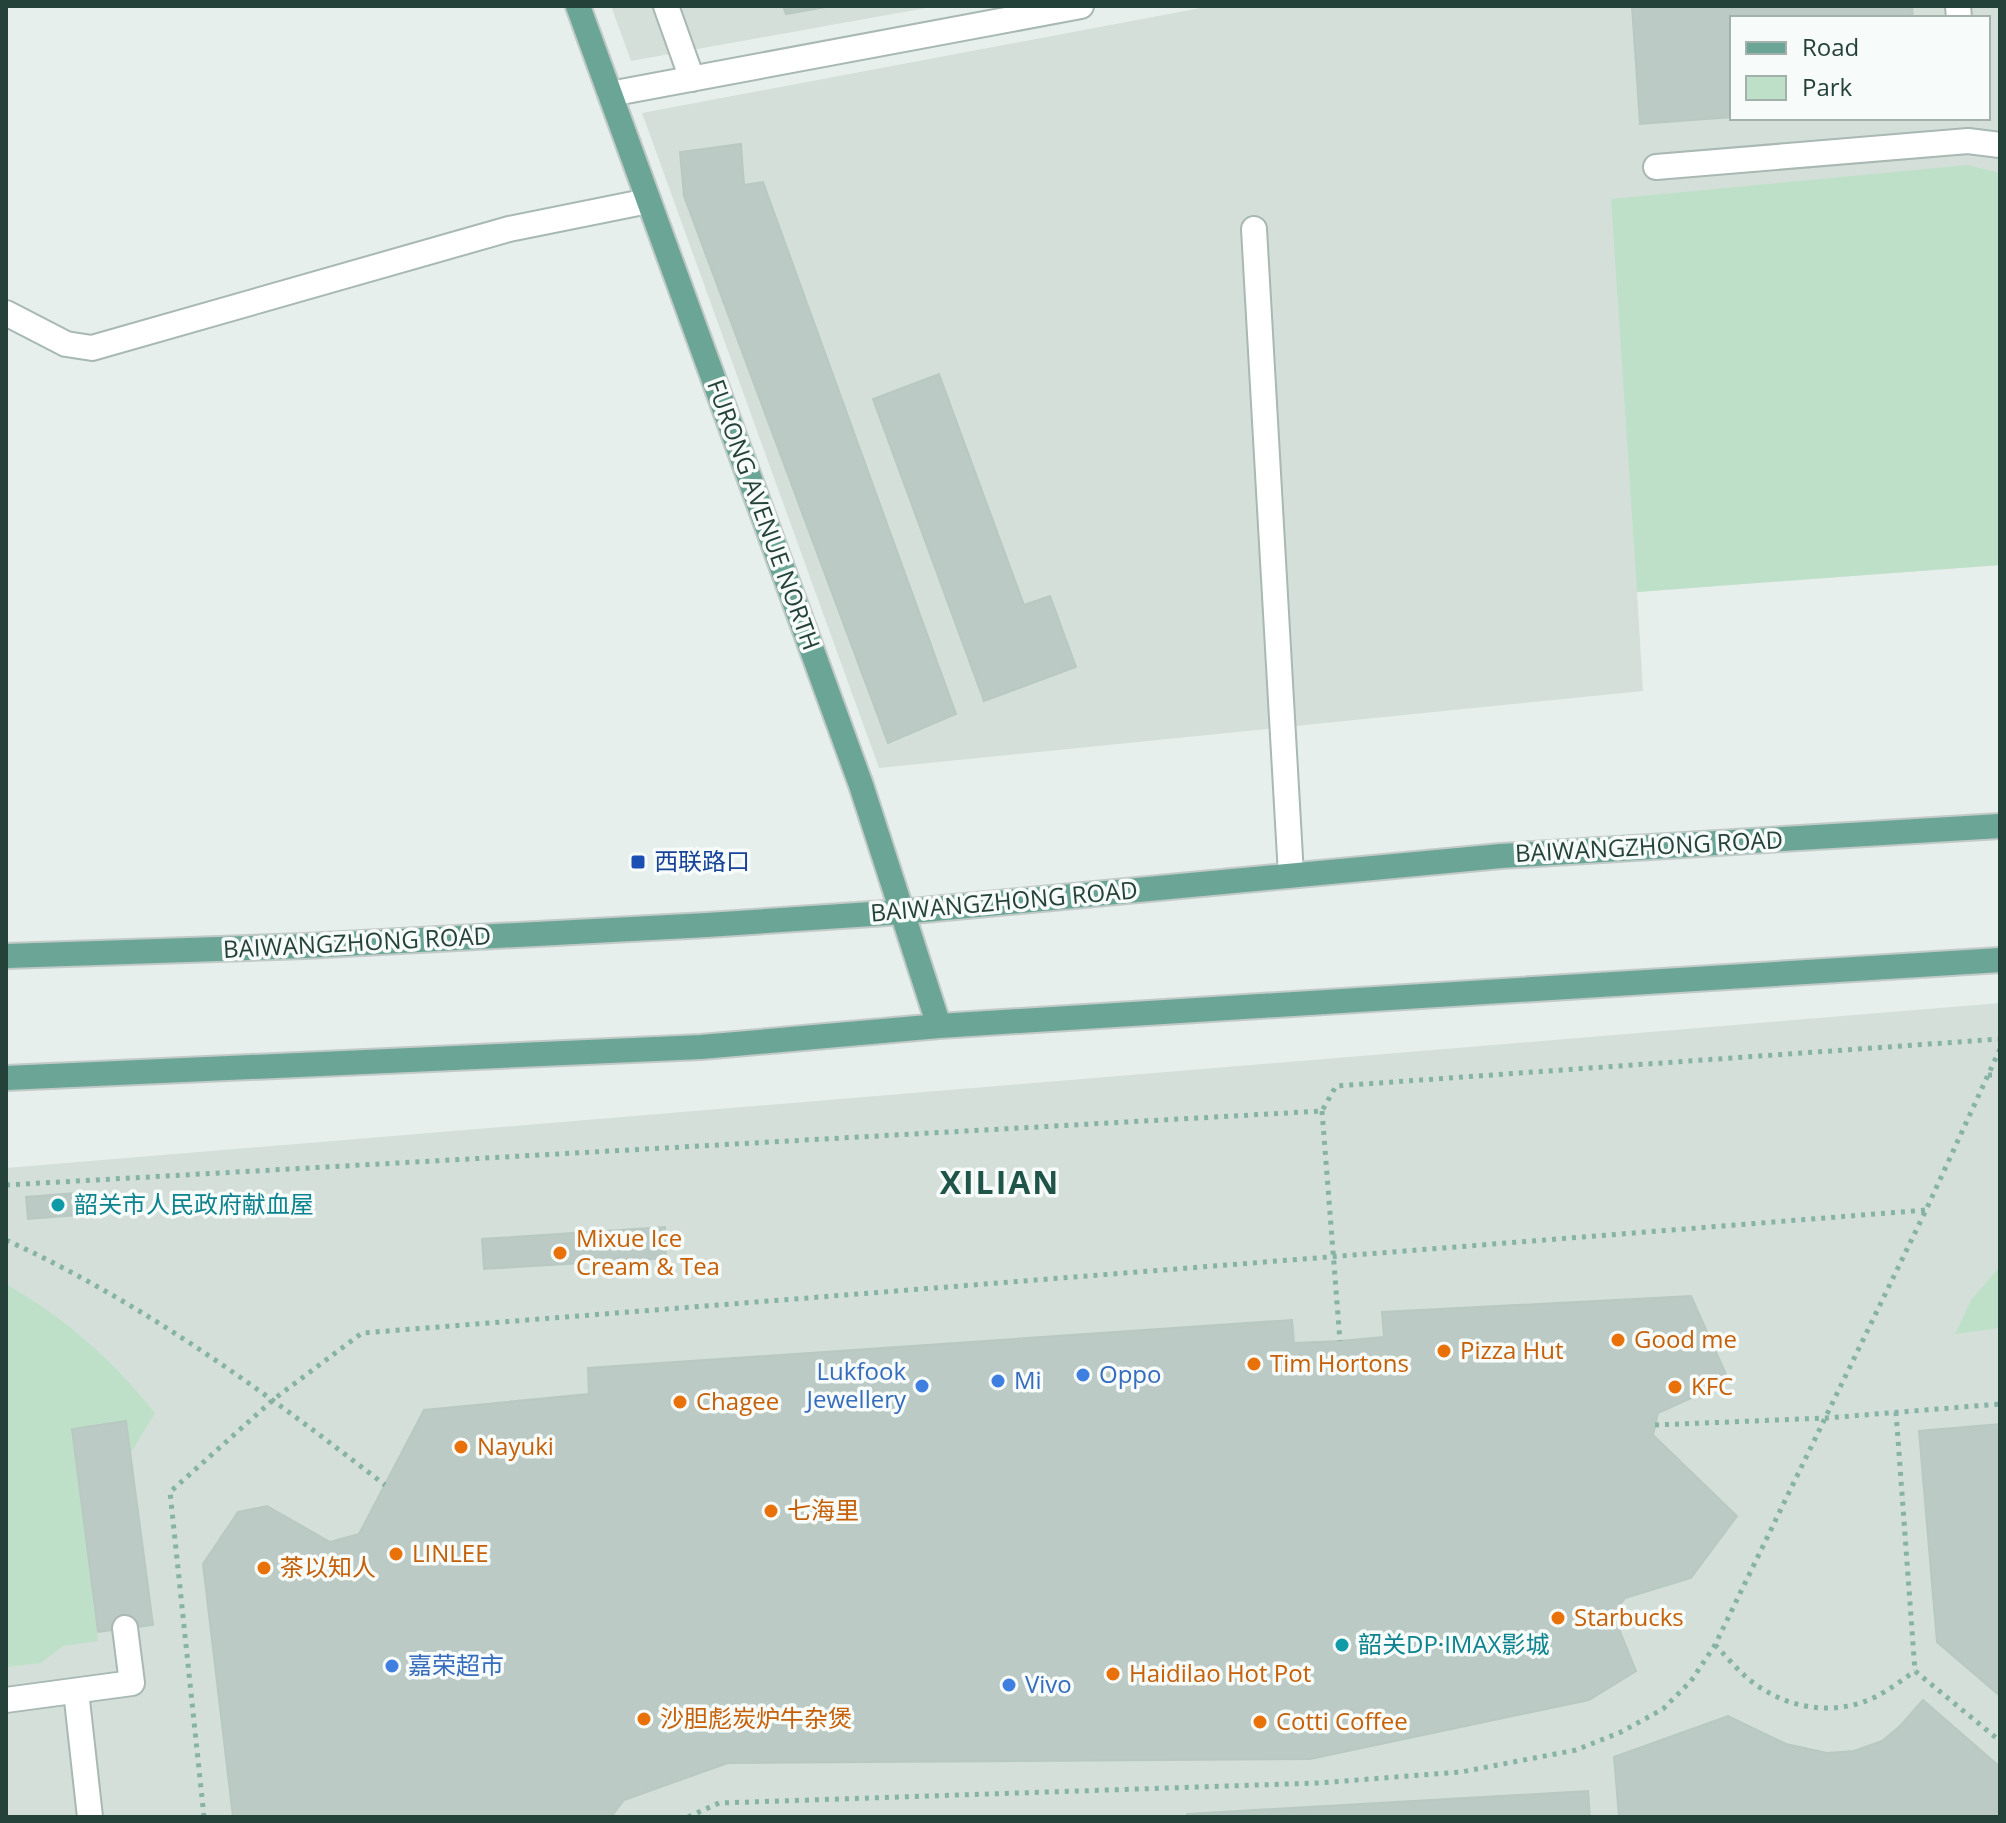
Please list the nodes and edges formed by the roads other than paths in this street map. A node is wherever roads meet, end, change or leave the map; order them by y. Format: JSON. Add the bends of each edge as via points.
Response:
{"nodes":[{"id":1,"x":578,"y":6,"type":"edge"},
{"id":2,"x":666,"y":6,"type":"edge"},
{"id":3,"x":1081,"y":6,"type":"edge"},
{"id":4,"x":692,"y":79,"type":"junction"},
{"id":5,"x":610,"y":94,"type":"junction"},
{"id":6,"x":1967,"y":129,"type":"edge"},
{"id":7,"x":2000,"y":145,"type":"edge"},
{"id":8,"x":1656,"y":167,"type":"dead end"},
{"id":9,"x":648,"y":201,"type":"junction"},
{"id":10,"x":1254,"y":229,"type":"dead end"},
{"id":11,"x":6,"y":313,"type":"edge"},
{"id":12,"x":2000,"y":826,"type":"edge"},
{"id":13,"x":1291,"y":875,"type":"junction"},
{"id":14,"x":902,"y":912,"type":"junction"},
{"id":15,"x":6,"y":956,"type":"edge"},
{"id":16,"x":2000,"y":960,"type":"edge"},
{"id":17,"x":939,"y":1026,"type":"junction"},
{"id":18,"x":6,"y":1078,"type":"edge"},
{"id":19,"x":125,"y":1628,"type":"dead end"},
{"id":20,"x":76,"y":1691,"type":"junction"},
{"id":21,"x":6,"y":1700,"type":"edge"},
{"id":22,"x":90,"y":1817,"type":"edge"}],
"edges":[{"from":1,"to":5,"type":"main road","name":"FURONG AVENUE NORTH"},
{"from":2,"to":4,"type":"street"},
{"from":3,"to":4,"type":"street"},
{"from":4,"to":5,"type":"street"},
{"from":5,"to":9,"type":"main road","name":"FURONG AVENUE NORTH"},
{"from":6,"to":7,"type":"street"},
{"from":6,"to":8,"type":"street"},
{"from":9,"to":11,"type":"street","via":[[509,229],[92,348],[66,344]]},
{"from":9,"to":14,"type":"main road","name":"FURONG AVENUE NORTH","via":[[861,785]]},
{"from":10,"to":13,"type":"street"},
{"from":12,"to":13,"type":"main road","name":"BAIWANGZHONG ROAD","via":[[1501,856]]},
{"from":13,"to":14,"type":"main road","name":"BAIWANGZHONG ROAD"},
{"from":14,"to":15,"type":"main road","name":"BAIWANGZHONG ROAD","via":[[305,946]]},
{"from":14,"to":17,"type":"main road","name":"FURONG AVENUE NORTH"},
{"from":16,"to":17,"type":"main road"},
{"from":17,"to":18,"type":"main road","via":[[701,1047]]},
{"from":19,"to":20,"type":"street","via":[[132,1683]]},
{"from":20,"to":21,"type":"street"},
{"from":20,"to":22,"type":"street"}]}
